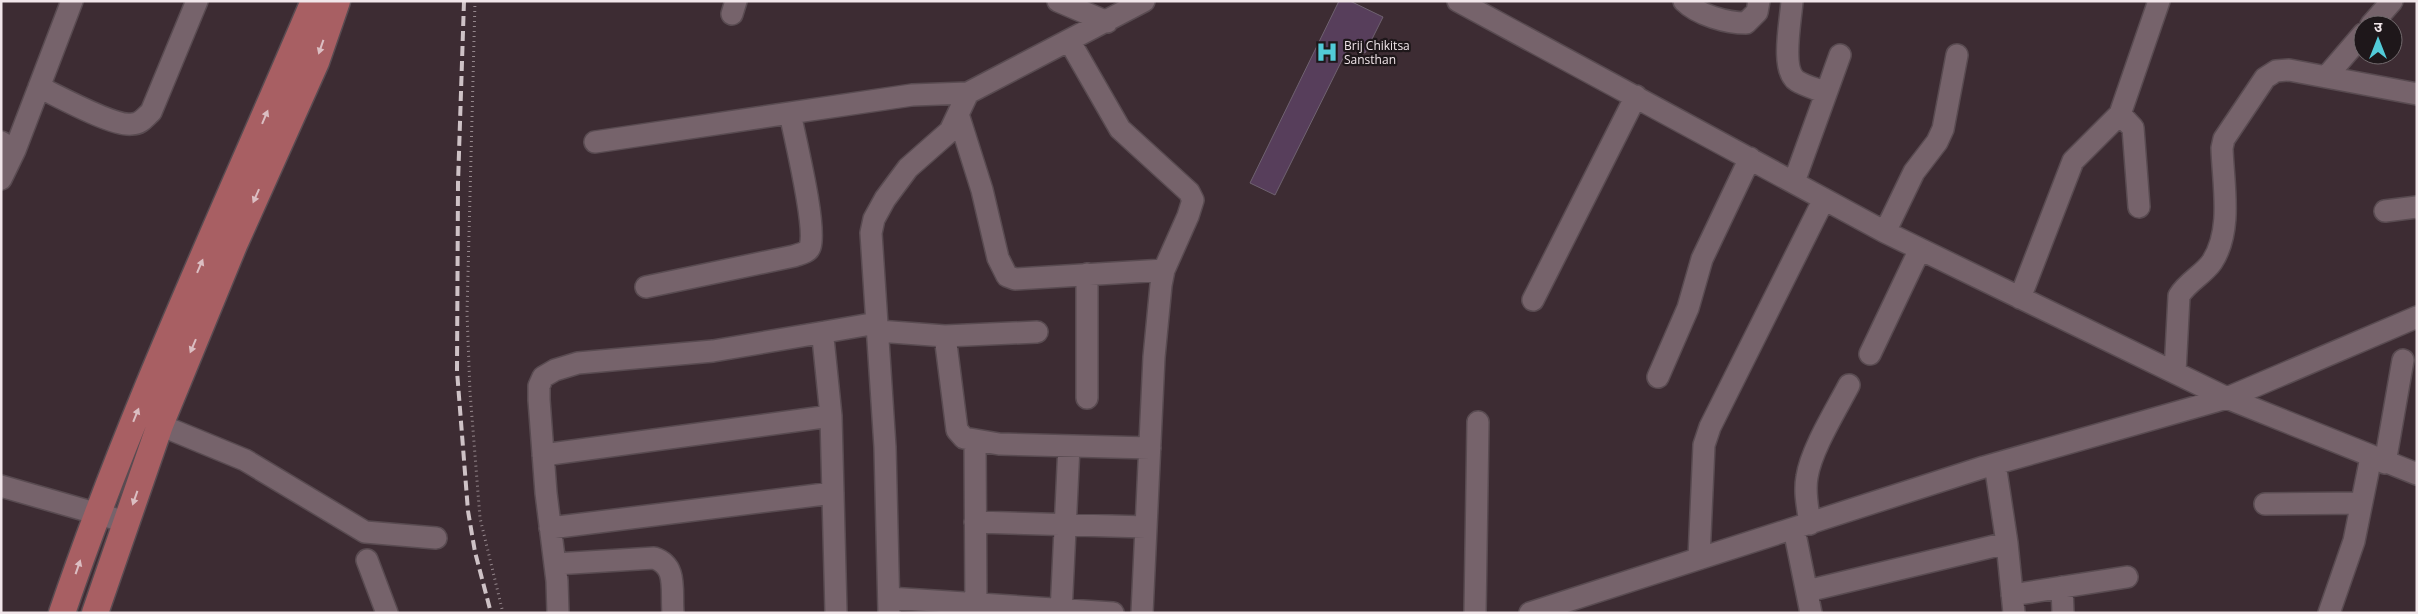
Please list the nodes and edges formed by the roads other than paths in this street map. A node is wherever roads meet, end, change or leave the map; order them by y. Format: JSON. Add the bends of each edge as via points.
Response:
{"nodes":[{"id":1,"x":72,"y":1,"type":"edge"},
{"id":2,"x":196,"y":1,"type":"edge"},
{"id":3,"x":314,"y":1,"type":"edge"},
{"id":4,"x":337,"y":1,"type":"edge"},
{"id":5,"x":1058,"y":1,"type":"edge"},
{"id":6,"x":1144,"y":1,"type":"edge"},
{"id":7,"x":1458,"y":1,"type":"edge"},
{"id":8,"x":1684,"y":1,"type":"edge"},
{"id":9,"x":1759,"y":1,"type":"edge"},
{"id":10,"x":1792,"y":1,"type":"edge"},
{"id":11,"x":2159,"y":1,"type":"edge"},
{"id":12,"x":2392,"y":1,"type":"edge"},
{"id":13,"x":2379,"y":15,"type":"edge"},
{"id":14,"x":1107,"y":22,"type":"junction"},
{"id":15,"x":1070,"y":42,"type":"junction"},
{"id":16,"x":2353,"y":46,"type":"edge"},
{"id":17,"x":1840,"y":55,"type":"dead end"},
{"id":18,"x":1957,"y":55,"type":"dead end"},
{"id":19,"x":2326,"y":77,"type":"junction"},
{"id":20,"x":39,"y":87,"type":"junction"},
{"id":21,"x":968,"y":93,"type":"junction"},
{"id":22,"x":1826,"y":93,"type":"junction"},
{"id":23,"x":2417,"y":94,"type":"edge"},
{"id":24,"x":1636,"y":96,"type":"junction"},
{"id":25,"x":790,"y":113,"type":"junction"},
{"id":26,"x":958,"y":114,"type":"junction"},
{"id":27,"x":2120,"y":114,"type":"junction"},
{"id":28,"x":595,"y":142,"type":"dead end"},
{"id":29,"x":8,"y":146,"type":"edge"},
{"id":30,"x":1750,"y":158,"type":"junction"},
{"id":31,"x":1,"y":179,"type":"edge"},
{"id":32,"x":1794,"y":182,"type":"junction"},
{"id":33,"x":1824,"y":198,"type":"junction"},
{"id":34,"x":2417,"y":207,"type":"edge"},
{"id":35,"x":2140,"y":208,"type":"dead end"},
{"id":36,"x":2385,"y":212,"type":"dead end"},
{"id":37,"x":1885,"y":232,"type":"junction"},
{"id":38,"x":1920,"y":249,"type":"junction"},
{"id":39,"x":1164,"y":270,"type":"junction"},
{"id":40,"x":1087,"y":274,"type":"junction"},
{"id":41,"x":646,"y":288,"type":"dead end"},
{"id":42,"x":2020,"y":298,"type":"junction"},
{"id":43,"x":1533,"y":300,"type":"dead end"},
{"id":44,"x":2417,"y":317,"type":"edge"},
{"id":45,"x":878,"y":327,"type":"junction"},
{"id":46,"x":825,"y":332,"type":"junction"},
{"id":47,"x":1037,"y":332,"type":"dead end"},
{"id":48,"x":945,"y":336,"type":"junction"},
{"id":49,"x":1870,"y":354,"type":"dead end"},
{"id":50,"x":2403,"y":360,"type":"dead end"},
{"id":51,"x":2175,"y":372,"type":"junction"},
{"id":52,"x":1658,"y":377,"type":"dead end"},
{"id":53,"x":1849,"y":384,"type":"dead end"},
{"id":54,"x":1087,"y":398,"type":"dead end"},
{"id":55,"x":2227,"y":398,"type":"junction"},
{"id":56,"x":831,"y":416,"type":"junction"},
{"id":57,"x":1478,"y":422,"type":"dead end"},
{"id":58,"x":160,"y":424,"type":"junction"},
{"id":59,"x":975,"y":440,"type":"junction"},
{"id":60,"x":1069,"y":446,"type":"junction"},
{"id":61,"x":1150,"y":448,"type":"junction"},
{"id":62,"x":543,"y":454,"type":"junction"},
{"id":63,"x":2378,"y":460,"type":"junction"},
{"id":64,"x":1995,"y":464,"type":"junction"},
{"id":65,"x":2417,"y":474,"type":"edge"},
{"id":66,"x":1,"y":486,"type":"edge"},
{"id":67,"x":833,"y":492,"type":"junction"},
{"id":68,"x":2265,"y":504,"type":"dead end"},
{"id":69,"x":2361,"y":504,"type":"junction"},
{"id":70,"x":96,"y":514,"type":"junction"},
{"id":71,"x":126,"y":522,"type":"junction"},
{"id":72,"x":975,"y":522,"type":"junction"},
{"id":73,"x":1065,"y":524,"type":"junction"},
{"id":74,"x":1802,"y":526,"type":"junction"},
{"id":75,"x":1146,"y":527,"type":"junction"},
{"id":76,"x":550,"y":528,"type":"junction"},
{"id":77,"x":436,"y":538,"type":"dead end"},
{"id":78,"x":2007,"y":543,"type":"junction"},
{"id":79,"x":1699,"y":558,"type":"junction"},
{"id":80,"x":367,"y":560,"type":"dead end"},
{"id":81,"x":555,"y":564,"type":"junction"},
{"id":82,"x":2127,"y":578,"type":"dead end"},
{"id":83,"x":2062,"y":587,"type":"junction"},
{"id":84,"x":1807,"y":591,"type":"junction"},
{"id":85,"x":2013,"y":604,"type":"edge"},
{"id":86,"x":889,"y":606,"type":"edge"},
{"id":87,"x":976,"y":608,"type":"edge"},
{"id":88,"x":1061,"y":611,"type":"edge"},
{"id":89,"x":62,"y":613,"type":"edge"},
{"id":90,"x":95,"y":613,"type":"edge"},
{"id":91,"x":387,"y":613,"type":"edge"},
{"id":92,"x":558,"y":613,"type":"edge"},
{"id":93,"x":672,"y":613,"type":"edge"},
{"id":94,"x":836,"y":613,"type":"edge"},
{"id":95,"x":1113,"y":613,"type":"edge"},
{"id":96,"x":1142,"y":613,"type":"edge"},
{"id":97,"x":1475,"y":613,"type":"edge"},
{"id":98,"x":1530,"y":613,"type":"edge"},
{"id":99,"x":1811,"y":613,"type":"edge"},
{"id":100,"x":2063,"y":613,"type":"edge"},
{"id":101,"x":2329,"y":613,"type":"edge"}],
"edges":[{"from":1,"to":20,"type":"street"},
{"from":2,"to":20,"type":"street","via":[[151,112],[140,122],[131,125],[117,122]]},
{"from":70,"to":3,"type":"main road","one_way":true},
{"from":4,"to":58,"type":"main road","one_way":true,"via":[[316,62],[234,245]]},
{"from":5,"to":14,"type":"street"},
{"from":6,"to":14,"type":"street"},
{"from":7,"to":24,"type":"street"},
{"from":8,"to":9,"type":"street","via":[[1691,8],[1734,23],[1746,23],[1757,12]]},
{"from":10,"to":22,"type":"street","via":[[1787,63],[1790,74],[1796,81]]},
{"from":11,"to":27,"type":"street"},
{"from":12,"to":13,"type":"street"},
{"from":14,"to":15,"type":"street"},
{"from":15,"to":21,"type":"street"},
{"from":15,"to":39,"type":"street","via":[[1120,129],[1189,192],[1192,200],[1188,216]]},
{"from":16,"to":19,"type":"street"},
{"from":17,"to":22,"type":"street"},
{"from":18,"to":37,"type":"street","via":[[1943,129],[1914,172]]},
{"from":19,"to":23,"type":"street"},
{"from":19,"to":51,"type":"street","via":[[2289,70],[2276,71],[2265,78],[2224,139],[2223,239],[2210,265],[2180,296]]},
{"from":20,"to":29,"type":"street"},
{"from":21,"to":25,"type":"street","via":[[912,95]]},
{"from":21,"to":26,"type":"street"},
{"from":22,"to":32,"type":"street"},
{"from":24,"to":30,"type":"street"},
{"from":24,"to":43,"type":"street"},
{"from":25,"to":28,"type":"street"},
{"from":25,"to":41,"type":"street","via":[[811,225],[807,251]]},
{"from":26,"to":40,"type":"street","via":[[982,190],[998,258],[1007,276],[1015,279]]},
{"from":26,"to":45,"type":"street","via":[[950,131],[908,168],[874,219],[871,233]]},
{"from":27,"to":35,"type":"street","via":[[2132,128]]},
{"from":27,"to":42,"type":"street","via":[[2073,161]]},
{"from":29,"to":31,"type":"street"},
{"from":30,"to":32,"type":"street"},
{"from":30,"to":52,"type":"street","via":[[1702,259],[1688,308]]},
{"from":32,"to":33,"type":"street"},
{"from":33,"to":37,"type":"street"},
{"from":33,"to":79,"type":"street","via":[[1710,427],[1704,445]]},
{"from":34,"to":36,"type":"street"},
{"from":37,"to":38,"type":"street"},
{"from":38,"to":42,"type":"street"},
{"from":38,"to":49,"type":"street"},
{"from":39,"to":40,"type":"street"},
{"from":39,"to":61,"type":"street","via":[[1154,357]]},
{"from":40,"to":54,"type":"street"},
{"from":42,"to":51,"type":"street"},
{"from":44,"to":55,"type":"street"},
{"from":45,"to":46,"type":"street"},
{"from":45,"to":48,"type":"street"},
{"from":45,"to":86,"type":"street","via":[[886,447]]},
{"from":46,"to":56,"type":"street","via":[[823,344]]},
{"from":46,"to":62,"type":"street","via":[[713,350],[578,363],[555,370],[544,377],[539,386]]},
{"from":47,"to":48,"type":"street"},
{"from":48,"to":59,"type":"street","via":[[957,430],[964,438]]},
{"from":50,"to":63,"type":"street"},
{"from":51,"to":55,"type":"street"},
{"from":53,"to":74,"type":"street","via":[[1812,460],[1807,476]]},
{"from":55,"to":63,"type":"street"},
{"from":55,"to":64,"type":"street"},
{"from":56,"to":62,"type":"street"},
{"from":56,"to":67,"type":"street"},
{"from":57,"to":97,"type":"street"},
{"from":58,"to":71,"type":"main road","one_way":true},
{"from":58,"to":77,"type":"street","via":[[245,460],[364,532]]},
{"from":59,"to":60,"type":"street"},
{"from":59,"to":72,"type":"street"},
{"from":60,"to":61,"type":"street"},
{"from":60,"to":73,"type":"street"},
{"from":61,"to":75,"type":"street"},
{"from":62,"to":76,"type":"street"},
{"from":63,"to":65,"type":"street"},
{"from":63,"to":69,"type":"street"},
{"from":64,"to":74,"type":"street"},
{"from":64,"to":78,"type":"street"},
{"from":66,"to":70,"type":"street"},
{"from":67,"to":76,"type":"street"},
{"from":67,"to":94,"type":"street"},
{"from":68,"to":69,"type":"street"},
{"from":69,"to":101,"type":"street","via":[[2354,541]]},
{"from":70,"to":71,"type":"street"},
{"from":89,"to":70,"type":"main road","one_way":true},
{"from":71,"to":90,"type":"main road"},
{"from":72,"to":73,"type":"street"},
{"from":72,"to":87,"type":"street"},
{"from":73,"to":75,"type":"street"},
{"from":73,"to":88,"type":"street"},
{"from":74,"to":79,"type":"street"},
{"from":74,"to":84,"type":"street"},
{"from":75,"to":96,"type":"street"},
{"from":76,"to":81,"type":"street"},
{"from":78,"to":84,"type":"street"},
{"from":78,"to":85,"type":"street"},
{"from":79,"to":98,"type":"street"},
{"from":80,"to":91,"type":"street"},
{"from":81,"to":92,"type":"street"},
{"from":81,"to":93,"type":"street","via":[[654,558],[663,561],[670,569]]},
{"from":82,"to":83,"type":"street"},
{"from":83,"to":85,"type":"street"},
{"from":83,"to":100,"type":"street"},
{"from":84,"to":99,"type":"street"},
{"from":86,"to":87,"type":"street"},
{"from":87,"to":88,"type":"street"},
{"from":88,"to":95,"type":"street"}]}
